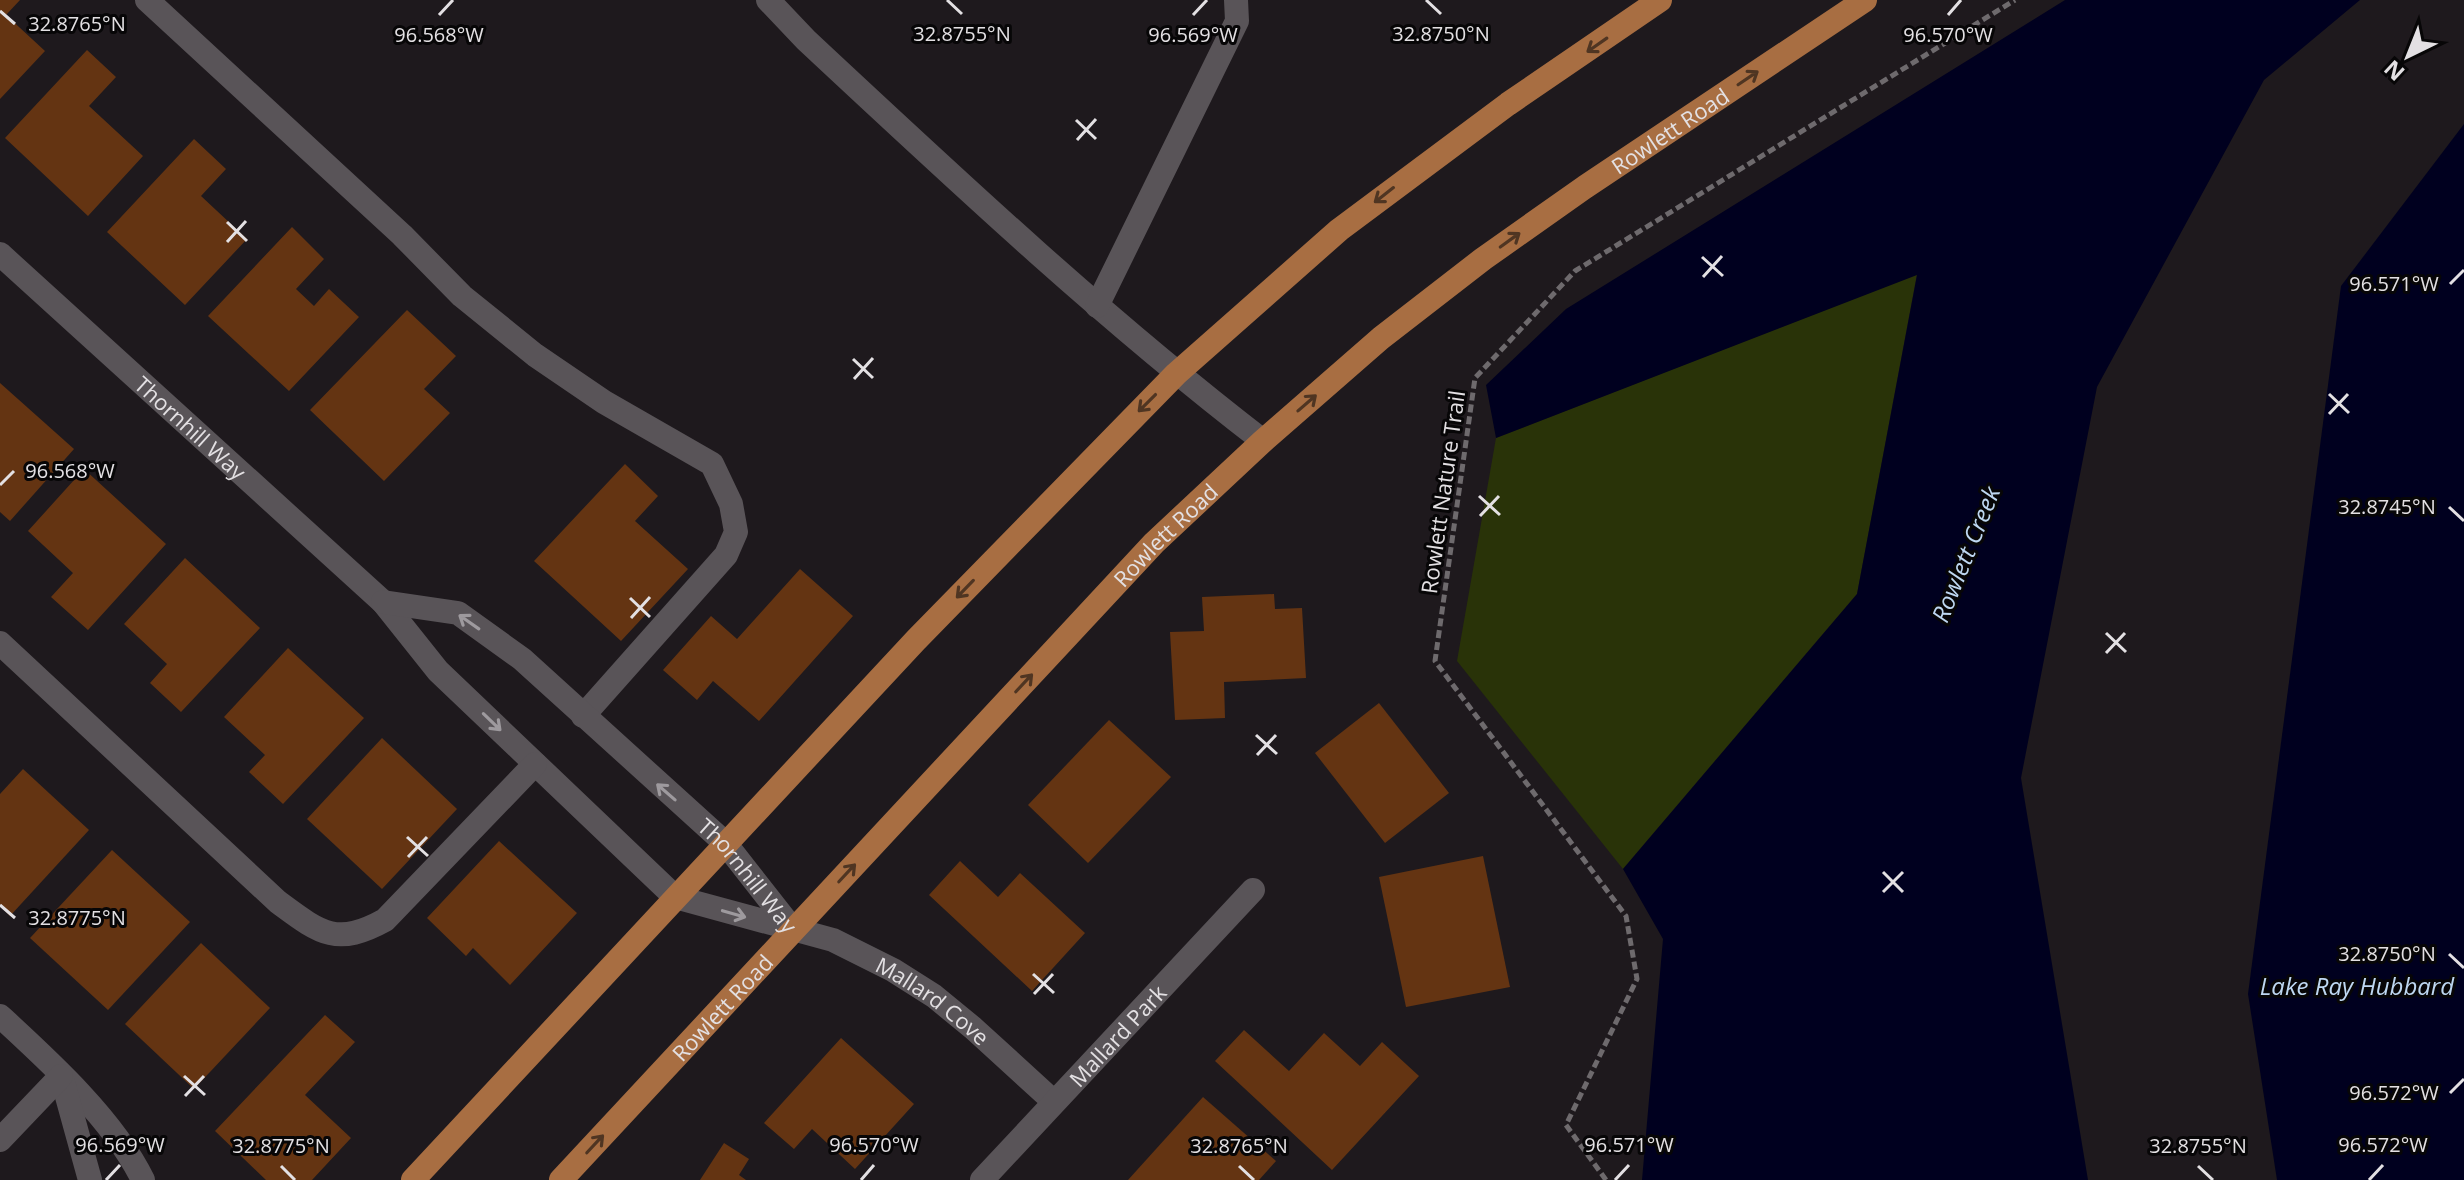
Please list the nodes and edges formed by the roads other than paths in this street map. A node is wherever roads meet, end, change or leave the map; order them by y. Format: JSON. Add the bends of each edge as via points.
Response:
{"nodes":[{"id":1,"x":147,"y":0,"type":"edge"},
{"id":2,"x":768,"y":0,"type":"edge"},
{"id":3,"x":1236,"y":0,"type":"edge"},
{"id":4,"x":1660,"y":0,"type":"edge"},
{"id":5,"x":1865,"y":0,"type":"edge"},
{"id":6,"x":0,"y":254,"type":"edge"},
{"id":7,"x":1097,"y":306,"type":"junction"},
{"id":8,"x":1176,"y":374,"type":"junction"},
{"id":9,"x":1263,"y":441,"type":"junction"},
{"id":10,"x":383,"y":602,"type":"junction"},
{"id":11,"x":0,"y":643,"type":"edge"},
{"id":12,"x":583,"y":716,"type":"junction"},
{"id":13,"x":535,"y":764,"type":"junction"},
{"id":14,"x":725,"y":843,"type":"junction"},
{"id":15,"x":1253,"y":890,"type":"dead end"},
{"id":16,"x":675,"y":897,"type":"junction"},
{"id":17,"x":794,"y":931,"type":"junction"},
{"id":18,"x":0,"y":1016,"type":"edge"},
{"id":19,"x":61,"y":1076,"type":"junction"},
{"id":20,"x":1053,"y":1101,"type":"junction"},
{"id":21,"x":0,"y":1140,"type":"edge"},
{"id":22,"x":90,"y":1180,"type":"edge"},
{"id":23,"x":143,"y":1180,"type":"edge"},
{"id":24,"x":413,"y":1180,"type":"edge"},
{"id":25,"x":561,"y":1180,"type":"edge"},
{"id":26,"x":982,"y":1180,"type":"edge"}],
"edges":[{"from":1,"to":12,"type":"street","via":[[498,326],[604,402],[712,464],[731,504],[736,532],[726,555]]},
{"from":2,"to":7,"type":"street"},
{"from":3,"to":7,"type":"street","via":[[1237,21]]},
{"from":4,"to":8,"type":"main road","one_way":true,"via":[[1339,230]]},
{"from":9,"to":5,"type":"main road","name":"Rowlett Road","one_way":true,"via":[[1381,338],[1483,259]]},
{"from":6,"to":10,"type":"street","name":"Thornhill Way"},
{"from":7,"to":8,"type":"street"},
{"from":8,"to":9,"type":"street"},
{"from":8,"to":14,"type":"main road","one_way":true},
{"from":17,"to":9,"type":"main road","name":"Rowlett Road","one_way":true,"via":[[1154,543]]},
{"from":12,"to":10,"type":"street","name":"Thornhill Way","one_way":true,"via":[[522,659],[458,613]]},
{"from":10,"to":13,"type":"street","name":"Thornhill Way","one_way":true,"via":[[438,671]]},
{"from":11,"to":13,"type":"street","via":[[278,902],[316,929],[358,935],[385,920]]},
{"from":14,"to":12,"type":"street","name":"Thornhill Way","one_way":true},
{"from":13,"to":16,"type":"street","name":"Thornhill Way"},
{"from":14,"to":16,"type":"main road"},
{"from":14,"to":17,"type":"street","name":"Thornhill Way"},
{"from":15,"to":20,"type":"street","name":"Mallard Park"},
{"from":16,"to":17,"type":"street","name":"Thornhill Way","one_way":true},
{"from":16,"to":24,"type":"main road"},
{"from":17,"to":20,"type":"street","name":"Mallard Cove","via":[[833,940],[934,996]]},
{"from":25,"to":17,"type":"main road","name":"Rowlett Road","one_way":true},
{"from":18,"to":19,"type":"street"},
{"from":19,"to":21,"type":"street"},
{"from":19,"to":22,"type":"street"},
{"from":19,"to":23,"type":"street","via":[[131,1156]]},
{"from":20,"to":26,"type":"street","name":"Mallard Park"}]}
